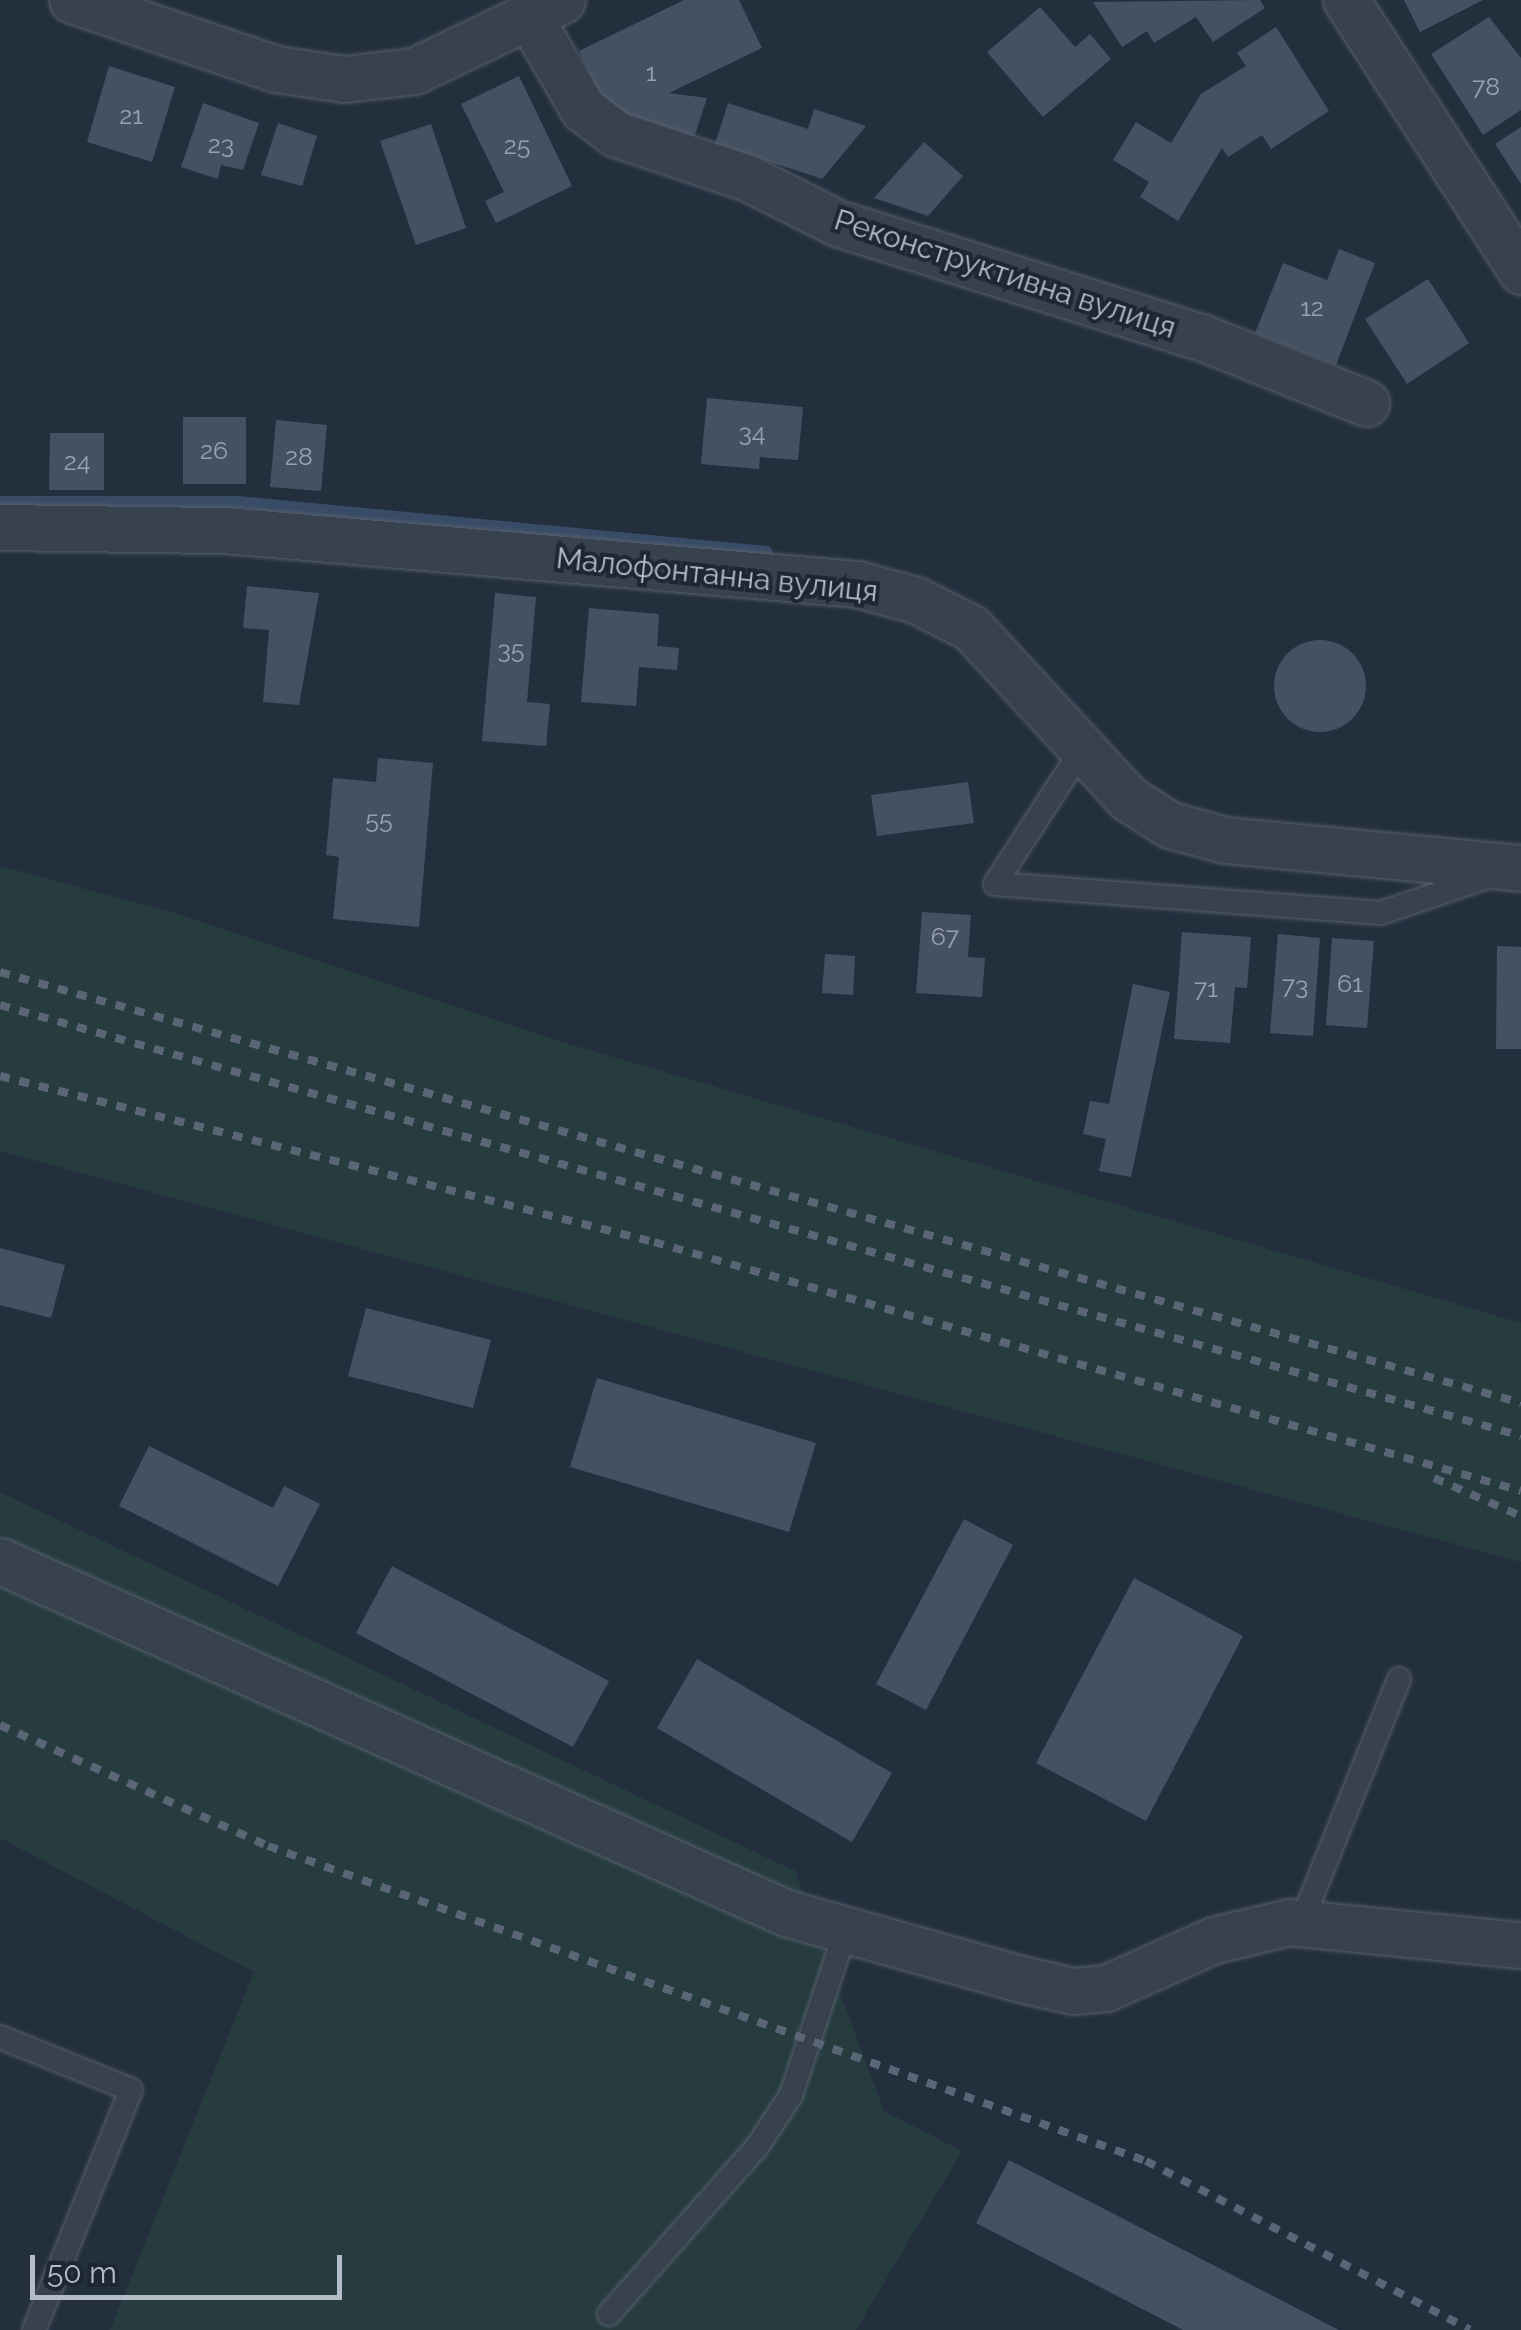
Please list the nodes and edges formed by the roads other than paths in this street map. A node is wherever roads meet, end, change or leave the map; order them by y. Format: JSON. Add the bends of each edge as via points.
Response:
{"nodes":[{"id":1,"x":72,"y":0,"type":"edge"},
{"id":2,"x":1346,"y":0,"type":"edge"},
{"id":3,"x":545,"y":8,"type":"edge"},
{"id":4,"x":1521,"y":271,"type":"edge"},
{"id":5,"x":1366,"y":403,"type":"dead end"},
{"id":6,"x":0,"y":527,"type":"edge"},
{"id":7,"x":1081,"y":751,"type":"junction"},
{"id":8,"x":1518,"y":868,"type":"edge"},
{"id":9,"x":0,"y":1561,"type":"edge"},
{"id":10,"x":1398,"y":1680,"type":"dead end"},
{"id":11,"x":1302,"y":1923,"type":"junction"},
{"id":12,"x":846,"y":1930,"type":"junction"},
{"id":13,"x":1521,"y":1945,"type":"edge"},
{"id":14,"x":0,"y":2038,"type":"edge"},
{"id":15,"x":609,"y":2314,"type":"dead end"},
{"id":16,"x":34,"y":2330,"type":"edge"}],
"edges":[{"from":1,"to":3,"type":"street","via":[[276,69],[344,79],[414,72]]},
{"from":2,"to":4,"type":"street"},
{"from":3,"to":5,"type":"street","name":"Реконструктивна вулиця","via":[[584,109],[616,134],[748,178],[838,223],[1201,337]]},
{"from":6,"to":7,"type":"street","name":"Малофонтанна вулиця","via":[[224,530],[856,584],[916,600],[970,628]]},
{"from":7,"to":8,"type":"street","name":"Малофонтанна вулиця","via":[[1128,799],[1170,825],[1225,840]]},
{"from":7,"to":8,"type":"lane","via":[[995,884],[1381,913]]},
{"from":9,"to":12,"type":"street","via":[[786,1913]]},
{"from":10,"to":11,"type":"lane"},
{"from":11,"to":12,"type":"street","via":[[1214,1940],[1106,1988],[1073,1992]]},
{"from":11,"to":13,"type":"street"},
{"from":12,"to":15,"type":"lane","via":[[791,2096],[756,2148]]},
{"from":14,"to":16,"type":"lane","via":[[131,2090]]}]}
